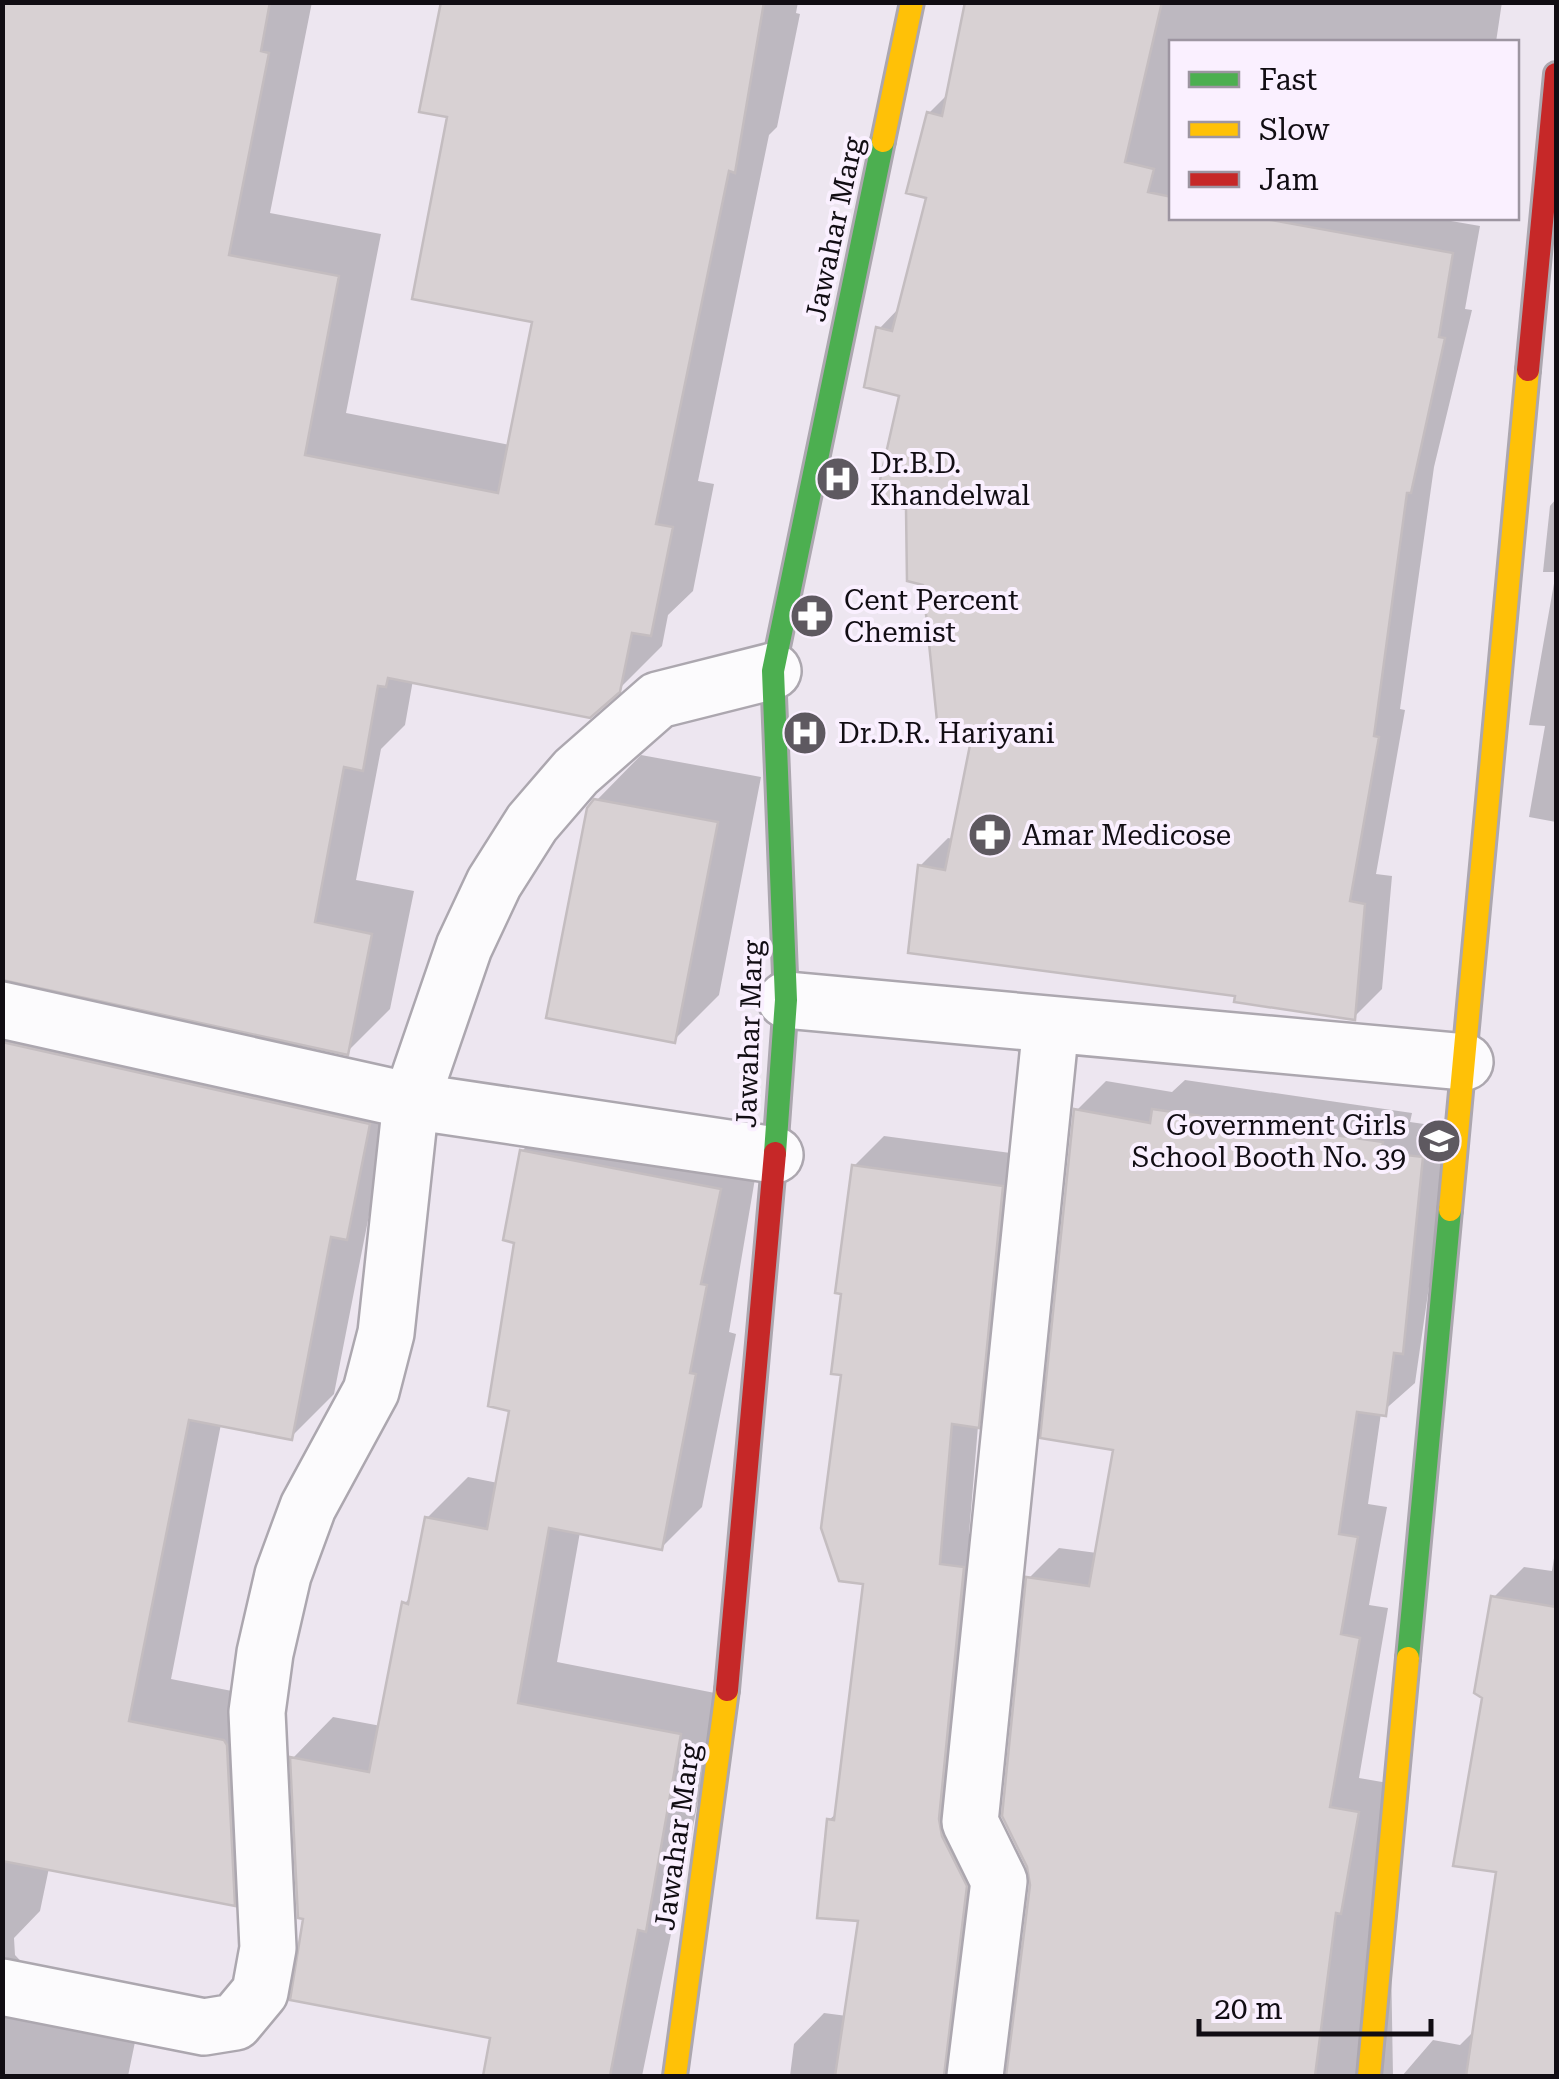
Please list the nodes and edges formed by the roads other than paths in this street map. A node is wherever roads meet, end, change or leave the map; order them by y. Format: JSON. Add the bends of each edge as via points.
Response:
{"nodes":[{"id":1,"x":912,"y":2,"type":"edge"},
{"id":2,"x":1556,"y":74,"type":"edge"},
{"id":3,"x":773,"y":670,"type":"junction"},
{"id":4,"x":786,"y":1000,"type":"junction"},
{"id":5,"x":2,"y":1010,"type":"edge"},
{"id":6,"x":1050,"y":1025,"type":"junction"},
{"id":7,"x":1465,"y":1062,"type":"junction"},
{"id":8,"x":411,"y":1100,"type":"junction"},
{"id":9,"x":775,"y":1155,"type":"junction"},
{"id":10,"x":2,"y":1986,"type":"edge"},
{"id":11,"x":675,"y":2076,"type":"edge"},
{"id":12,"x":975,"y":2076,"type":"edge"},
{"id":13,"x":1369,"y":2076,"type":"edge"}],
"edges":[{"from":1,"to":3,"type":"main road","name":"Jawahar Marg"},
{"from":2,"to":7,"type":"main road"},
{"from":3,"to":4,"type":"main road","name":"Jawahar Marg"},
{"from":3,"to":8,"type":"street","via":[[658,700],[576,772],[532,824],[464,947]]},
{"from":4,"to":6,"type":"street"},
{"from":4,"to":9,"type":"main road","name":"Jawahar Marg"},
{"from":5,"to":8,"type":"street"},
{"from":6,"to":7,"type":"street"},
{"from":6,"to":12,"type":"street","via":[[970,1822],[999,1881]]},
{"from":7,"to":13,"type":"main road"},
{"from":8,"to":9,"type":"street"},
{"from":8,"to":10,"type":"street","via":[[386,1333],[372,1391],[308,1507],[265,1654],[258,1712],[268,1948],[260,1992],[235,2022],[204,2028]]},
{"from":9,"to":11,"type":"main road","name":"Jawahar Marg","via":[[737,1618]]}]}
